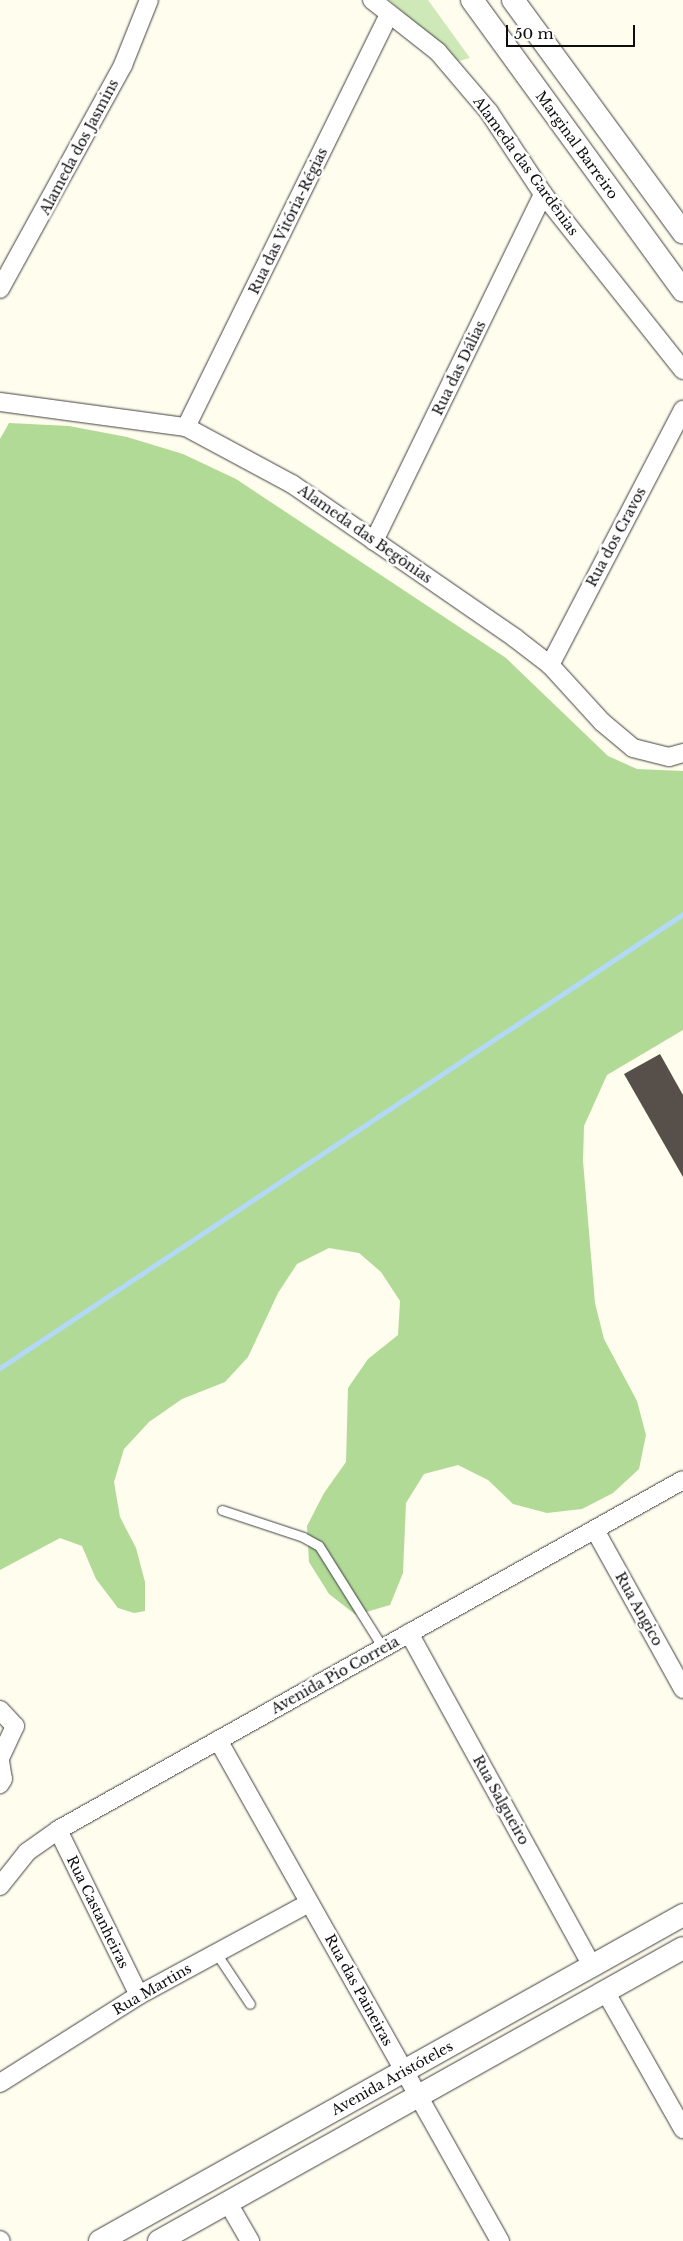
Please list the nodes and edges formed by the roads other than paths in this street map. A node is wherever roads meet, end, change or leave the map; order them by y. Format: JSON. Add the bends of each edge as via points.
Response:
{"nodes":[{"id":1,"x":148,"y":0,"type":"edge"},
{"id":2,"x":372,"y":0,"type":"edge"},
{"id":3,"x":472,"y":0,"type":"edge"},
{"id":4,"x":513,"y":0,"type":"edge"},
{"id":5,"x":389,"y":14,"type":"junction"},
{"id":6,"x":543,"y":194,"type":"junction"},
{"id":7,"x":683,"y":232,"type":"edge"},
{"id":8,"x":0,"y":289,"type":"edge"},
{"id":9,"x":683,"y":290,"type":"edge"},
{"id":10,"x":683,"y":370,"type":"edge"},
{"id":11,"x":0,"y":402,"type":"edge"},
{"id":12,"x":683,"y":410,"type":"edge"},
{"id":13,"x":186,"y":427,"type":"junction"},
{"id":14,"x":374,"y":541,"type":"junction"},
{"id":15,"x":550,"y":665,"type":"junction"},
{"id":16,"x":683,"y":753,"type":"edge"},
{"id":17,"x":683,"y":1480,"type":"edge"},
{"id":18,"x":222,"y":1510,"type":"dead end"},
{"id":19,"x":595,"y":1530,"type":"junction"},
{"id":20,"x":409,"y":1633,"type":"junction"},
{"id":21,"x":383,"y":1648,"type":"junction"},
{"id":22,"x":683,"y":1689,"type":"edge"},
{"id":23,"x":0,"y":1710,"type":"edge"},
{"id":24,"x":8,"y":1730,"type":"edge"},
{"id":25,"x":218,"y":1740,"type":"junction"},
{"id":26,"x":0,"y":1760,"type":"edge"},
{"id":27,"x":2,"y":1782,"type":"edge"},
{"id":28,"x":58,"y":1830,"type":"junction"},
{"id":29,"x":0,"y":1886,"type":"edge"},
{"id":30,"x":309,"y":1903,"type":"junction"},
{"id":31,"x":683,"y":1915,"type":"edge"},
{"id":32,"x":683,"y":1948,"type":"edge"},
{"id":33,"x":216,"y":1953,"type":"junction"},
{"id":34,"x":592,"y":1966,"type":"junction"},
{"id":35,"x":605,"y":1991,"type":"junction"},
{"id":36,"x":139,"y":1995,"type":"junction"},
{"id":37,"x":250,"y":2004,"type":"dead end"},
{"id":38,"x":405,"y":2072,"type":"junction"},
{"id":39,"x":0,"y":2084,"type":"edge"},
{"id":40,"x":418,"y":2096,"type":"junction"},
{"id":41,"x":683,"y":2129,"type":"edge"},
{"id":42,"x":228,"y":2203,"type":"junction"},
{"id":43,"x":100,"y":2241,"type":"edge"},
{"id":44,"x":159,"y":2241,"type":"edge"},
{"id":45,"x":250,"y":2241,"type":"edge"},
{"id":46,"x":500,"y":2241,"type":"edge"}],
"edges":[{"from":1,"to":8,"type":"street","name":"Alameda dos Jasmins","via":[[123,65]]},
{"from":2,"to":5,"type":"street","name":"Alameda das Gardênias"},
{"from":3,"to":9,"type":"street","name":"Marginal Barreiro"},
{"from":4,"to":7,"type":"street"},
{"from":5,"to":6,"type":"street","name":"Alameda das Gardênias","via":[[444,60],[489,112]]},
{"from":5,"to":13,"type":"street","name":"Rua das Vitória-Régias"},
{"from":6,"to":10,"type":"street","name":"Alameda das Gardênias"},
{"from":6,"to":14,"type":"street","name":"Rua das Dálias"},
{"from":11,"to":13,"type":"street","name":"Alameda das Begônias"},
{"from":12,"to":15,"type":"street","name":"Rua dos Cravos"},
{"from":13,"to":14,"type":"street","name":"Alameda das Begônias","via":[[292,484]]},
{"from":14,"to":15,"type":"street","name":"Alameda das Begônias"},
{"from":15,"to":16,"type":"street","name":"Alameda das Begônias","via":[[602,722],[634,748],[669,757]]},
{"from":17,"to":19,"type":"street","name":"Avenida Pio Correia"},
{"from":18,"to":21,"type":"lane","via":[[303,1537],[319,1546]]},
{"from":19,"to":20,"type":"street","name":"Avenida Pio Correia"},
{"from":19,"to":22,"type":"street","name":"Rua Angico"},
{"from":20,"to":21,"type":"street","name":"Avenida Pio Correia"},
{"from":20,"to":34,"type":"street","name":"Rua Salgueiro"},
{"from":21,"to":25,"type":"street","name":"Avenida Pio Correia"},
{"from":23,"to":24,"type":"street"},
{"from":24,"to":26,"type":"street"},
{"from":25,"to":28,"type":"street","name":"Avenida Pio Correia"},
{"from":25,"to":30,"type":"street","name":"Rua das Paineiras"},
{"from":26,"to":27,"type":"street"},
{"from":28,"to":29,"type":"street","name":"Avenida Pio Correia","via":[[27,1852]]},
{"from":28,"to":36,"type":"street","name":"Rua Castanheiras"},
{"from":30,"to":33,"type":"street","name":"Rua Martins"},
{"from":30,"to":38,"type":"street","name":"Rua das Paineiras"},
{"from":31,"to":34,"type":"street","name":"Avenida Aristóteles"},
{"from":32,"to":35,"type":"street","name":"Avenida Aristóteles"},
{"from":33,"to":36,"type":"street","name":"Rua Martins"},
{"from":33,"to":37,"type":"lane"},
{"from":34,"to":38,"type":"street","name":"Avenida Aristóteles"},
{"from":35,"to":40,"type":"street","name":"Avenida Aristóteles"},
{"from":35,"to":41,"type":"street"},
{"from":36,"to":39,"type":"street","name":"Rua Martins"},
{"from":38,"to":40,"type":"street","name":"Rua das Paineiras"},
{"from":38,"to":43,"type":"street","name":"Avenida Aristóteles"},
{"from":40,"to":42,"type":"street","name":"Avenida Aristóteles"},
{"from":40,"to":46,"type":"street","name":"Rua das Paineiras"},
{"from":42,"to":44,"type":"street","name":"Avenida Aristóteles"},
{"from":42,"to":45,"type":"street"}]}
